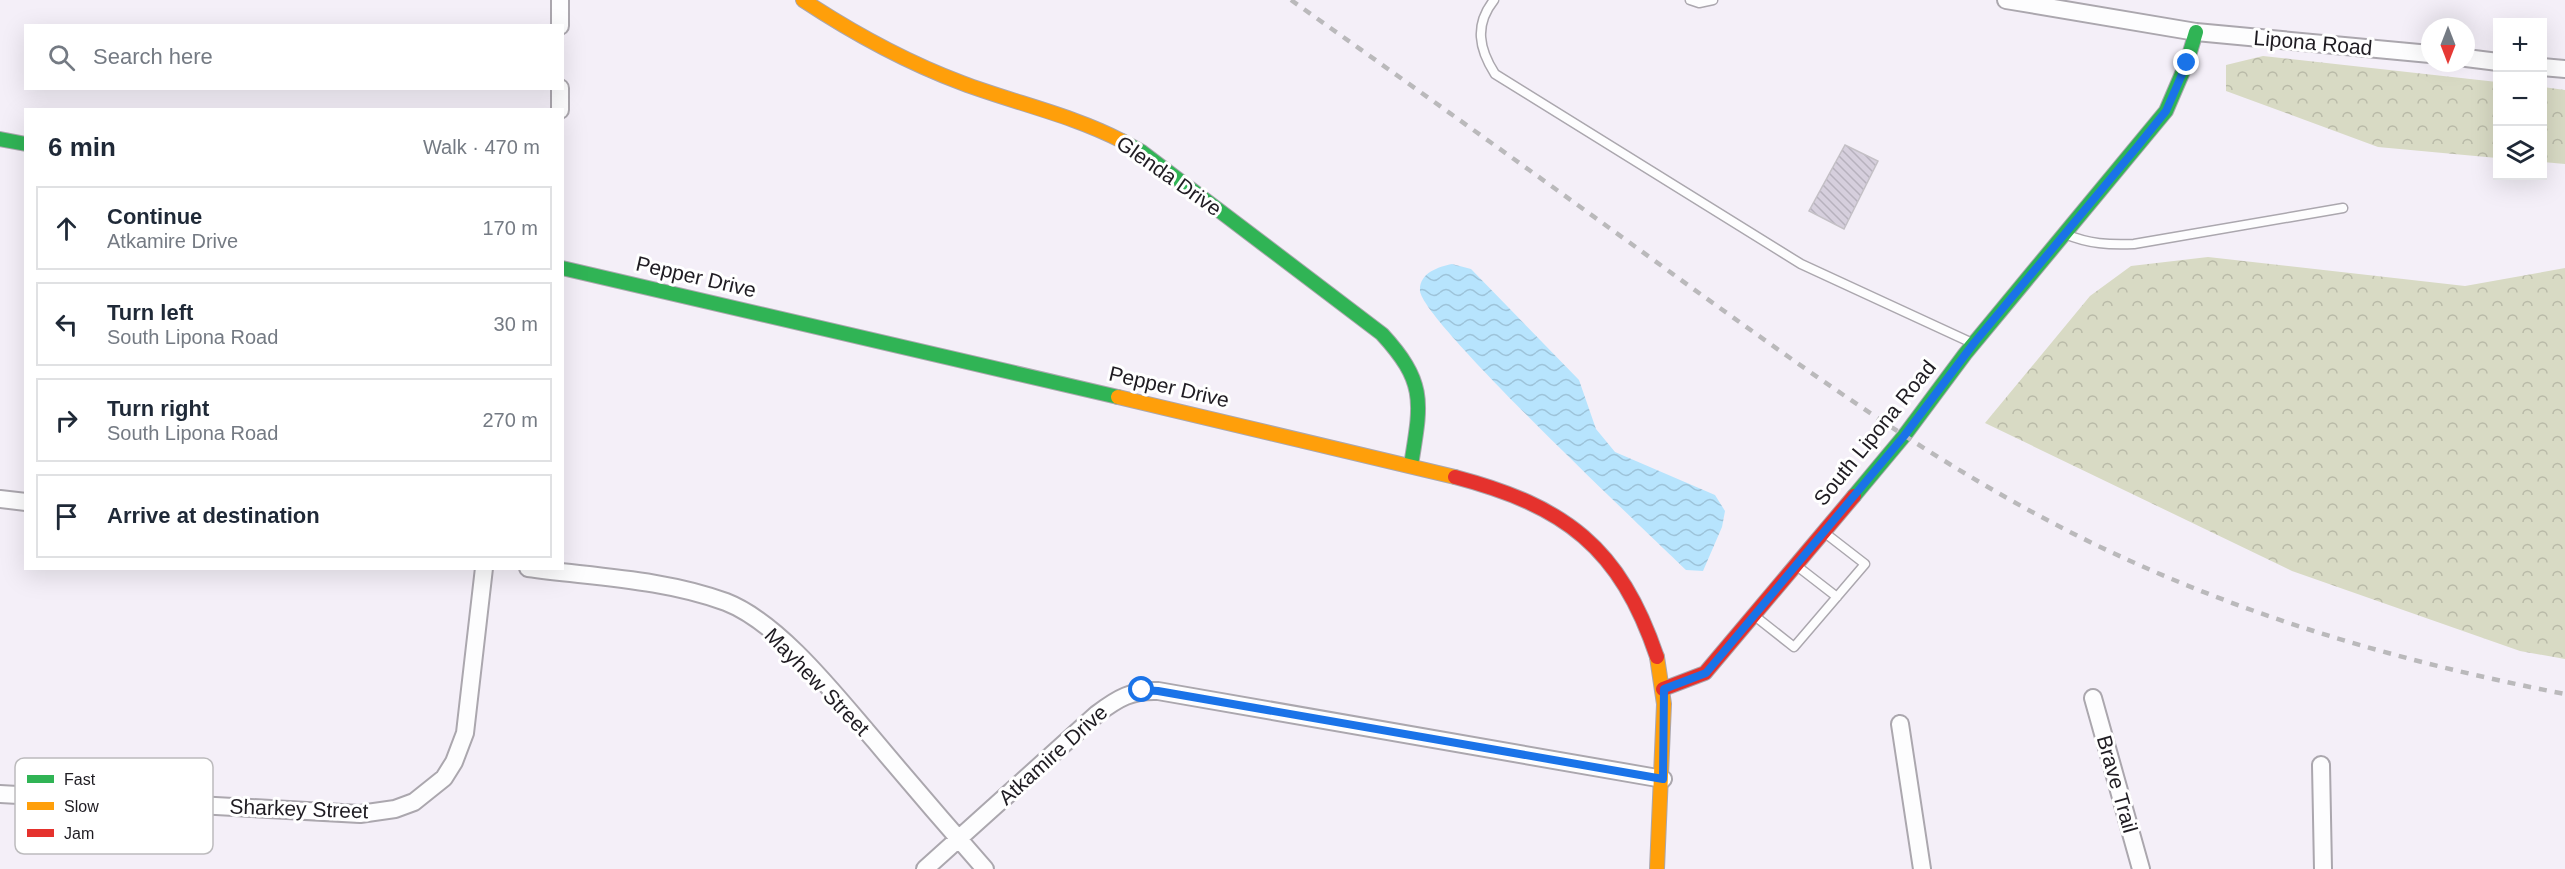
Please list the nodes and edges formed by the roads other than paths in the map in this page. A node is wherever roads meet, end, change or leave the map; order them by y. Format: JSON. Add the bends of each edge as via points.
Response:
{"nodes":[{"id":1,"x":560,"y":0,"type":"edge"},
{"id":2,"x":803,"y":0,"type":"edge"},
{"id":3,"x":1494,"y":0,"type":"edge"},
{"id":4,"x":1690,"y":0,"type":"edge"},
{"id":5,"x":1713,"y":0,"type":"edge"},
{"id":6,"x":2006,"y":0,"type":"edge"},
{"id":7,"x":560,"y":24,"type":"edge"},
{"id":8,"x":2196,"y":32,"type":"junction"},
{"id":9,"x":2421,"y":53,"type":"edge"},
{"id":10,"x":2475,"y":59,"type":"edge"},
{"id":11,"x":2493,"y":61,"type":"edge"},
{"id":12,"x":2547,"y":67,"type":"edge"},
{"id":13,"x":2565,"y":69,"type":"edge"},
{"id":14,"x":560,"y":90,"type":"edge"},
{"id":15,"x":560,"y":108,"type":"edge"},
{"id":16,"x":0,"y":139,"type":"edge"},
{"id":17,"x":24,"y":144,"type":"edge"},
{"id":18,"x":2343,"y":208,"type":"dead end"},
{"id":19,"x":2065,"y":234,"type":"junction"},
{"id":20,"x":564,"y":267,"type":"edge"},
{"id":21,"x":1974,"y":343,"type":"junction"},
{"id":22,"x":1411,"y":465,"type":"junction"},
{"id":23,"x":0,"y":499,"type":"edge"},
{"id":24,"x":24,"y":502,"type":"edge"},
{"id":25,"x":1822,"y":530,"type":"junction"},
{"id":26,"x":1794,"y":564,"type":"junction"},
{"id":27,"x":484,"y":570,"type":"edge"},
{"id":28,"x":544,"y":570,"type":"edge"},
{"id":29,"x":1837,"y":597,"type":"junction"},
{"id":30,"x":1753,"y":615,"type":"junction"},
{"id":31,"x":1664,"y":689,"type":"junction"},
{"id":32,"x":2093,"y":699,"type":"dead end"},
{"id":33,"x":1899,"y":724,"type":"dead end"},
{"id":34,"x":2321,"y":765,"type":"dead end"},
{"id":35,"x":1663,"y":779,"type":"junction"},
{"id":36,"x":0,"y":794,"type":"edge"},
{"id":37,"x":15,"y":795,"type":"edge"},
{"id":38,"x":213,"y":806,"type":"edge"},
{"id":39,"x":959,"y":839,"type":"junction"},
{"id":40,"x":925,"y":869,"type":"edge"},
{"id":41,"x":985,"y":869,"type":"edge"},
{"id":42,"x":1657,"y":869,"type":"edge"},
{"id":43,"x":1922,"y":869,"type":"edge"},
{"id":44,"x":2141,"y":869,"type":"edge"},
{"id":45,"x":2323,"y":869,"type":"edge"}],
"edges":[{"from":1,"to":7,"type":"street"},
{"from":2,"to":22,"type":"street","name":"Glenda Drive","via":[[886,49],[962,83],[1099,129],[1142,152],[1372,327],[1405,357],[1417,378],[1420,400]]},
{"from":3,"to":21,"type":"lane","via":[[1480,32],[1483,55],[1495,74],[1801,264]]},
{"from":4,"to":5,"type":"lane"},
{"from":6,"to":8,"type":"street","name":"Lipona Road"},
{"from":8,"to":9,"type":"street","name":"Lipona Road"},
{"from":8,"to":19,"type":"street","name":"South Lipona Road","via":[[2166,111]]},
{"from":10,"to":11,"type":"street"},
{"from":12,"to":13,"type":"street"},
{"from":14,"to":15,"type":"street"},
{"from":16,"to":17,"type":"street"},
{"from":18,"to":19,"type":"lane","via":[[2134,244],[2085,242]]},
{"from":19,"to":21,"type":"street","name":"South Lipona Road"},
{"from":20,"to":22,"type":"street","name":"Pepper Drive"},
{"from":21,"to":25,"type":"street","name":"South Lipona Road","via":[[1904,436]]},
{"from":22,"to":31,"type":"street","name":"Pepper Drive","via":[[1525,498],[1570,524],[1607,559],[1632,594],[1654,648]]},
{"from":23,"to":24,"type":"street"},
{"from":25,"to":26,"type":"street","name":"South Lipona Road"},
{"from":25,"to":29,"type":"lane","via":[[1865,564]]},
{"from":26,"to":29,"type":"lane"},
{"from":26,"to":30,"type":"street","name":"South Lipona Road"},
{"from":27,"to":38,"type":"street","name":"Sharkey Street","via":[[465,734],[444,778],[414,802],[360,814]]},
{"from":28,"to":39,"type":"street","name":"Mayhew Street","via":[[698,593],[746,612],[784,642],[830,688]]},
{"from":29,"to":30,"type":"lane","via":[[1794,647]]},
{"from":30,"to":31,"type":"street","name":"South Lipona Road","via":[[1706,673]]},
{"from":31,"to":35,"type":"street"},
{"from":32,"to":44,"type":"street","name":"Brave Trail"},
{"from":33,"to":43,"type":"street"},
{"from":34,"to":45,"type":"street"},
{"from":35,"to":39,"type":"street","name":"Atkamire Drive","via":[[1142,690],[1117,699],[1097,714]]},
{"from":35,"to":42,"type":"street"},
{"from":36,"to":37,"type":"street","name":"Sharkey Street"},
{"from":39,"to":40,"type":"street","name":"Atkamire Drive"},
{"from":39,"to":41,"type":"street","name":"Mayhew Street"}]}
